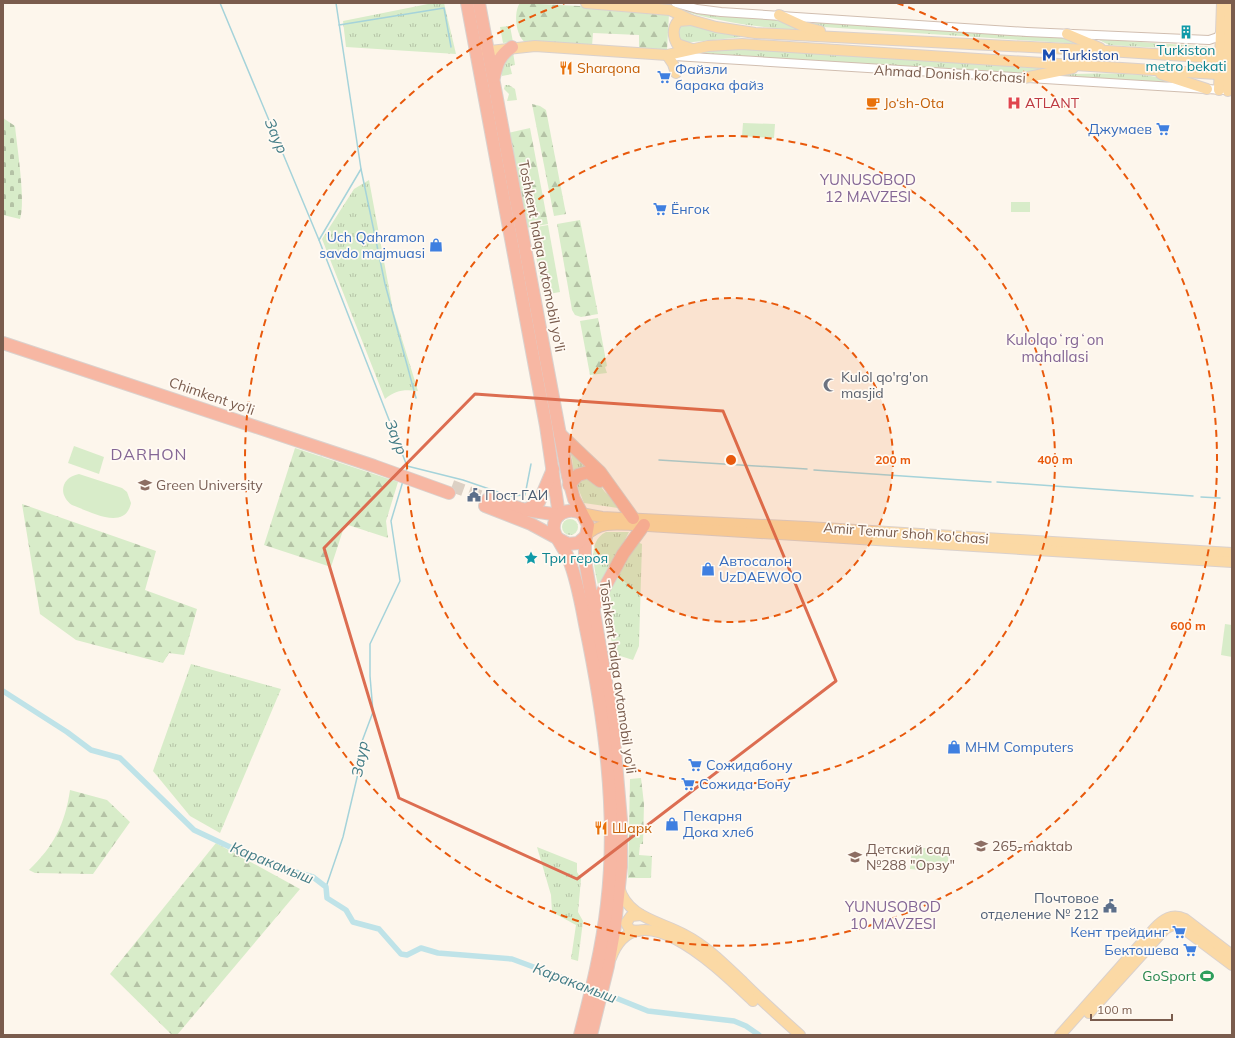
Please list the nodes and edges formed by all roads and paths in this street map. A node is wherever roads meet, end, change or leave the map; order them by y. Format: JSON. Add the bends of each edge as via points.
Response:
{"nodes":[{"id":1,"x":468,"y":3,"type":"edge"},
{"id":2,"x":479,"y":3,"type":"edge"},
{"id":3,"x":586,"y":3,"type":"edge"},
{"id":4,"x":676,"y":3,"type":"edge"},
{"id":5,"x":1222,"y":3,"type":"edge"},
{"id":6,"x":1230,"y":3,"type":"edge"},
{"id":7,"x":604,"y":4,"type":"edge"},
{"id":8,"x":779,"y":15,"type":"junction"},
{"id":9,"x":691,"y":20,"type":"junction"},
{"id":10,"x":1229,"y":25,"type":"edge"},
{"id":11,"x":1067,"y":34,"type":"junction"},
{"id":12,"x":842,"y":36,"type":"junction"},
{"id":13,"x":515,"y":47,"type":"junction"},
{"id":14,"x":692,"y":49,"type":"junction"},
{"id":15,"x":1108,"y":51,"type":"junction"},
{"id":16,"x":482,"y":52,"type":"junction"},
{"id":17,"x":667,"y":55,"type":"junction"},
{"id":18,"x":1227,"y":59,"type":"edge"},
{"id":19,"x":1085,"y":65,"type":"junction"},
{"id":20,"x":1145,"y":69,"type":"junction"},
{"id":21,"x":676,"y":73,"type":"dead end"},
{"id":22,"x":1227,"y":74,"type":"edge"},
{"id":23,"x":1024,"y":78,"type":"junction"},
{"id":24,"x":494,"y":82,"type":"junction"},
{"id":25,"x":1207,"y":89,"type":"junction"},
{"id":26,"x":1226,"y":90,"type":"edge"},
{"id":27,"x":3,"y":343,"type":"edge"},
{"id":28,"x":560,"y":434,"type":"junction"},
{"id":29,"x":553,"y":469,"type":"junction"},
{"id":30,"x":569,"y":484,"type":"junction"},
{"id":31,"x":450,"y":490,"type":"tunnel mouth"},
{"id":32,"x":557,"y":490,"type":"junction"},
{"id":33,"x":615,"y":492,"type":"junction"},
{"id":34,"x":526,"y":510,"type":"junction"},
{"id":35,"x":540,"y":513,"type":"junction"},
{"id":36,"x":580,"y":513,"type":"junction"},
{"id":37,"x":559,"y":515,"type":"junction"},
{"id":38,"x":633,"y":518,"type":"junction"},
{"id":39,"x":644,"y":525,"type":"junction"},
{"id":40,"x":539,"y":528,"type":"junction"},
{"id":41,"x":586,"y":536,"type":"junction"},
{"id":42,"x":559,"y":539,"type":"junction"},
{"id":43,"x":1232,"y":553,"type":"edge"},
{"id":44,"x":1232,"y":562,"type":"edge"},
{"id":45,"x":576,"y":580,"type":"junction"},
{"id":46,"x":594,"y":607,"type":"junction"},
{"id":47,"x":615,"y":820,"type":"junction"},
{"id":48,"x":619,"y":887,"type":"junction"},
{"id":49,"x":641,"y":915,"type":"junction"},
{"id":50,"x":638,"y":931,"type":"junction"},
{"id":51,"x":1232,"y":956,"type":"edge"},
{"id":52,"x":1232,"y":965,"type":"edge"},
{"id":53,"x":608,"y":966,"type":"junction"},
{"id":54,"x":1118,"y":975,"type":"junction"},
{"id":55,"x":600,"y":977,"type":"junction"},
{"id":56,"x":595,"y":998,"type":"junction"},
{"id":57,"x":580,"y":1035,"type":"edge"},
{"id":58,"x":591,"y":1035,"type":"edge"},
{"id":59,"x":790,"y":1035,"type":"edge"},
{"id":60,"x":800,"y":1035,"type":"edge"},
{"id":61,"x":1060,"y":1035,"type":"edge"},
{"id":62,"x":1069,"y":1035,"type":"edge"}],
"edges":[{"from":1,"to":16,"type":"highway","name":"Toshkent halqa avtomobil yo'li"},
{"from":2,"to":16,"type":"highway","name":"Toshkent halqa avtomobil yo'li"},
{"from":3,"to":7,"type":"main road"},
{"from":4,"to":8,"type":"street","via":[[702,10]]},
{"from":5,"to":10,"type":"main road"},
{"from":6,"to":10,"type":"main road"},
{"from":7,"to":9,"type":"main road","via":[[670,10]]},
{"from":8,"to":11,"type":"street"},
{"from":8,"to":12,"type":"main road","via":[[805,27]]},
{"from":9,"to":12,"type":"main road","via":[[716,27],[755,32]]},
{"from":9,"to":14,"type":"main road","via":[[675,24],[674,34],[677,44]]},
{"from":10,"to":11,"type":"street","via":[[1218,37],[1209,40]]},
{"from":10,"to":18,"type":"main road"},
{"from":11,"to":15,"type":"main road"},
{"from":12,"to":15,"type":"main road"},
{"from":13,"to":16,"type":"main road","name":"Ahmad Donish ko'chasi"},
{"from":13,"to":17,"type":"main road","name":"Ahmad Donish ko'chasi","via":[[535,46]]},
{"from":13,"to":24,"type":"highway","via":[[498,60]]},
{"from":14,"to":17,"type":"main road","name":"Ahmad Donish ko'chasi"},
{"from":14,"to":19,"type":"main road","name":"Ahmad Donish ko'chasi","via":[[732,43],[764,44]]},
{"from":15,"to":18,"type":"main road"},
{"from":16,"to":24,"type":"highway","name":"Toshkent halqa avtomobil yo'li"},
{"from":16,"to":29,"type":"highway","name":"Toshkent halqa avtomobil yo'li"},
{"from":17,"to":21,"type":"main road"},
{"from":17,"to":23,"type":"street","name":"Ahmad Donish ko'chasi"},
{"from":18,"to":22,"type":"main road"},
{"from":19,"to":20,"type":"main road","name":"Ahmad Donish ko'chasi"},
{"from":19,"to":23,"type":"main road"},
{"from":20,"to":22,"type":"main road","name":"Ahmad Donish ko'chasi"},
{"from":20,"to":25,"type":"main road"},
{"from":22,"to":26,"type":"main road"},
{"from":23,"to":25,"type":"street","name":"Ahmad Donish ko'chasi"},
{"from":24,"to":28,"type":"highway","name":"Toshkent halqa avtomobil yo'li"},
{"from":25,"to":26,"type":"street","name":"Ahmad Donish ko'chasi"},
{"from":27,"to":31,"type":"highway","name":"Chimkent yo‘li"},
{"from":28,"to":30,"type":"highway","name":"Toshkent halqa avtomobil yo'li"},
{"from":28,"to":33,"type":"highway","via":[[600,472]]},
{"from":29,"to":32,"type":"highway","name":"Toshkent halqa avtomobil yo'li"},
{"from":29,"to":34,"type":"highway","via":[[539,502]]},
{"from":30,"to":33,"type":"highway","via":[[578,475],[588,472],[609,492]]},
{"from":30,"to":36,"type":"highway","name":"Toshkent halqa avtomobil yo'li"},
{"from":32,"to":35,"type":"highway","via":[[551,508]]},
{"from":32,"to":37,"type":"highway","name":"Toshkent halqa avtomobil yo'li"},
{"from":33,"to":38,"type":"highway"},
{"from":34,"to":35,"type":"highway"},
{"from":34,"to":40,"type":"highway","via":[[486,502]]},
{"from":35,"to":37,"type":"highway"},
{"from":36,"to":37,"type":"highway","via":[[567,511]]},
{"from":36,"to":38,"type":"main road","name":"Amir Temur shoh ko'chasi"},
{"from":36,"to":41,"type":"highway","name":"Toshkent halqa avtomobil yo'li","via":[[588,525]]},
{"from":37,"to":42,"type":"highway","name":"Toshkent halqa avtomobil yo'li","via":[[554,524]]},
{"from":38,"to":43,"type":"main road","name":"Amir Temur shoh ko'chasi"},
{"from":39,"to":41,"type":"main road","name":"Amir Temur shoh ko'chasi","via":[[602,525]]},
{"from":39,"to":44,"type":"main road","name":"Amir Temur shoh ko'chasi"},
{"from":39,"to":46,"type":"highway","via":[[623,554]]},
{"from":40,"to":42,"type":"highway"},
{"from":40,"to":45,"type":"highway","via":[[559,552]]},
{"from":41,"to":42,"type":"highway","via":[[573,544]]},
{"from":41,"to":46,"type":"highway","name":"Toshkent halqa avtomobil yo'li","via":[[585,560]]},
{"from":42,"to":45,"type":"highway","name":"Toshkent halqa avtomobil yo'li"},
{"from":45,"to":47,"type":"highway","name":"Toshkent halqa avtomobil yo'li","via":[[590,648]]},
{"from":46,"to":47,"type":"highway","name":"Toshkent halqa avtomobil yo'li","via":[[612,716]]},
{"from":47,"to":48,"type":"highway","name":"Toshkent halqa avtomobil yo'li"},
{"from":47,"to":55,"type":"highway","name":"Toshkent halqa avtomobil yo'li"},
{"from":48,"to":49,"type":"main road","via":[[628,905]]},
{"from":48,"to":53,"type":"highway","name":"Toshkent halqa avtomobil yo'li"},
{"from":49,"to":50,"type":"main road","via":[[632,915],[626,923],[630,930]]},
{"from":49,"to":60,"type":"main road","via":[[685,935],[707,949]]},
{"from":50,"to":53,"type":"main road","via":[[620,943]]},
{"from":50,"to":59,"type":"main road","via":[[657,932],[692,948],[710,961]]},
{"from":51,"to":54,"type":"main road","via":[[1185,919],[1170,917],[1160,923]]},
{"from":52,"to":54,"type":"main road","via":[[1183,928],[1173,925],[1165,929]]},
{"from":53,"to":55,"type":"highway","name":"Toshkent halqa avtomobil yo'li"},
{"from":54,"to":61,"type":"main road"},
{"from":54,"to":62,"type":"main road"},
{"from":55,"to":56,"type":"highway","name":"Toshkent halqa avtomobil yo'li"},
{"from":56,"to":57,"type":"highway","name":"Toshkent halqa avtomobil yo'li"},
{"from":56,"to":58,"type":"highway","name":"Toshkent halqa avtomobil yo'li"}]}
